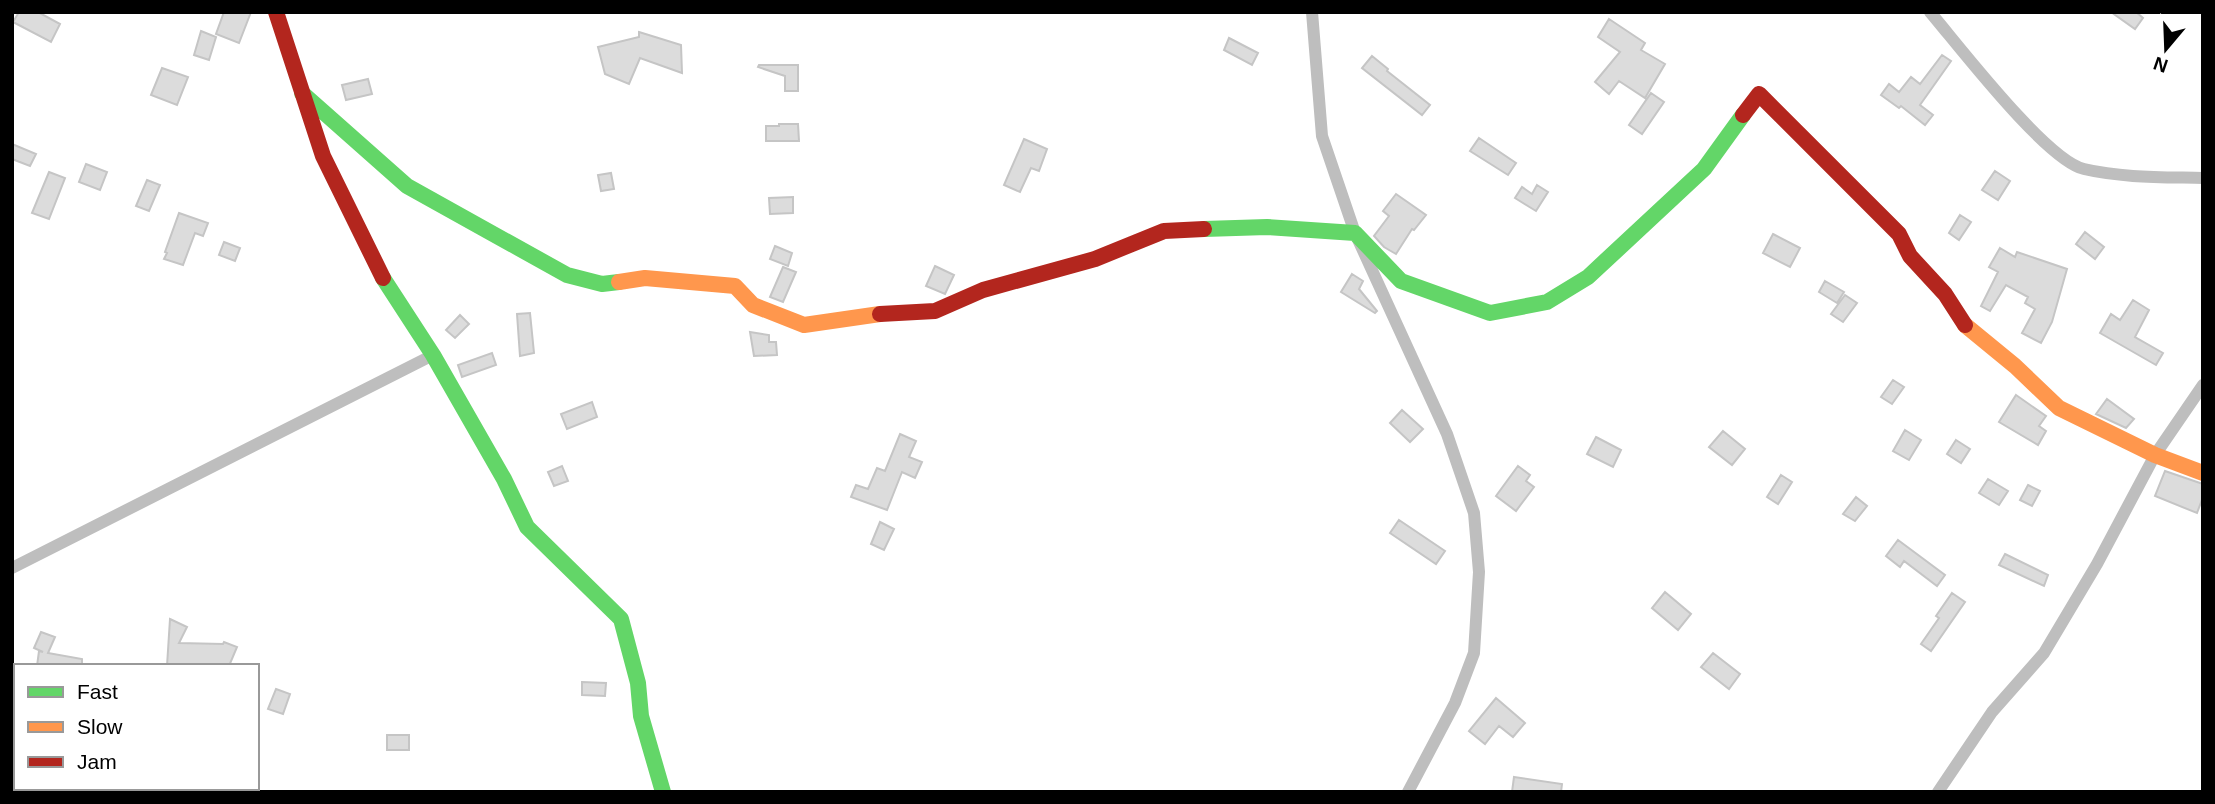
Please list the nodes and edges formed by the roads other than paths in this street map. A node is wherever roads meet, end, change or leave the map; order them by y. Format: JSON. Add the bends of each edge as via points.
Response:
{"nodes":[{"id":1,"x":276,"y":12,"type":"edge"},
{"id":2,"x":1312,"y":12,"type":"edge"},
{"id":3,"x":1930,"y":12,"type":"edge"},
{"id":4,"x":302,"y":93,"type":"junction"},
{"id":5,"x":2203,"y":178,"type":"edge"},
{"id":6,"x":1355,"y":233,"type":"junction"},
{"id":7,"x":433,"y":355,"type":"junction"},
{"id":8,"x":2203,"y":385,"type":"edge"},
{"id":9,"x":2155,"y":456,"type":"junction"},
{"id":10,"x":2203,"y":473,"type":"edge"},
{"id":11,"x":12,"y":568,"type":"edge"},
{"id":12,"x":663,"y":792,"type":"edge"},
{"id":13,"x":1408,"y":792,"type":"edge"},
{"id":14,"x":1938,"y":792,"type":"edge"}],
"edges":[{"from":1,"to":4,"type":"street"},
{"from":2,"to":6,"type":"street","via":[[1322,136]]},
{"from":3,"to":5,"type":"street","via":[[2058,156],[2082,169]]},
{"from":4,"to":6,"type":"street","via":[[407,186],[567,275],[602,284],[645,278],[735,286],[753,305],[804,325],[935,311],[983,290],[1095,259],[1164,231],[1268,227]]},
{"from":4,"to":7,"type":"street","via":[[323,156],[385,283]]},
{"from":6,"to":9,"type":"street","via":[[1401,281],[1439,295],[1490,313],[1547,302],[1588,276],[1704,169],[1759,94],[1899,234],[1910,256],[1945,294],[1963,323],[2059,408]]},
{"from":6,"to":13,"type":"street","via":[[1447,434],[1474,513],[1479,572],[1474,653],[1455,703]]},
{"from":7,"to":11,"type":"street"},
{"from":7,"to":12,"type":"street","via":[[527,527],[621,619]]},
{"from":8,"to":9,"type":"street"},
{"from":9,"to":10,"type":"street"},
{"from":9,"to":14,"type":"street","via":[[2044,653],[1992,712]]}]}
